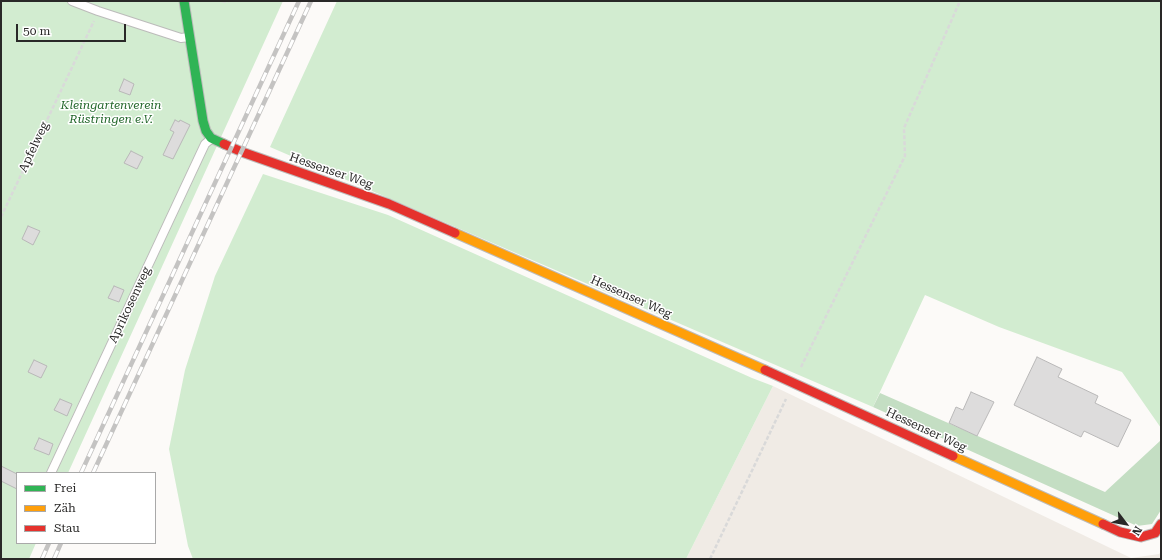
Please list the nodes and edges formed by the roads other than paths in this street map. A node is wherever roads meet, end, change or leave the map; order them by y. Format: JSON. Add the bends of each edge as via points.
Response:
{"nodes":[{"id":1,"x":72,"y":1,"type":"edge"},
{"id":2,"x":184,"y":1,"type":"edge"},
{"id":3,"x":190,"y":36,"type":"junction"},
{"id":4,"x":211,"y":138,"type":"junction"},
{"id":5,"x":52,"y":472,"type":"edge"},
{"id":6,"x":1161,"y":524,"type":"edge"}],
"edges":[{"from":1,"to":3,"type":"lane","via":[[181,38]]},
{"from":2,"to":3,"type":"street"},
{"from":3,"to":4,"type":"street","via":[[203,121]]},
{"from":4,"to":5,"type":"lane","name":"Aprikosenweg","via":[[205,144]]},
{"from":4,"to":6,"type":"street","name":"Hessenser Weg","via":[[242,152],[389,204],[794,382],[1120,532],[1141,537],[1155,532]]}]}
